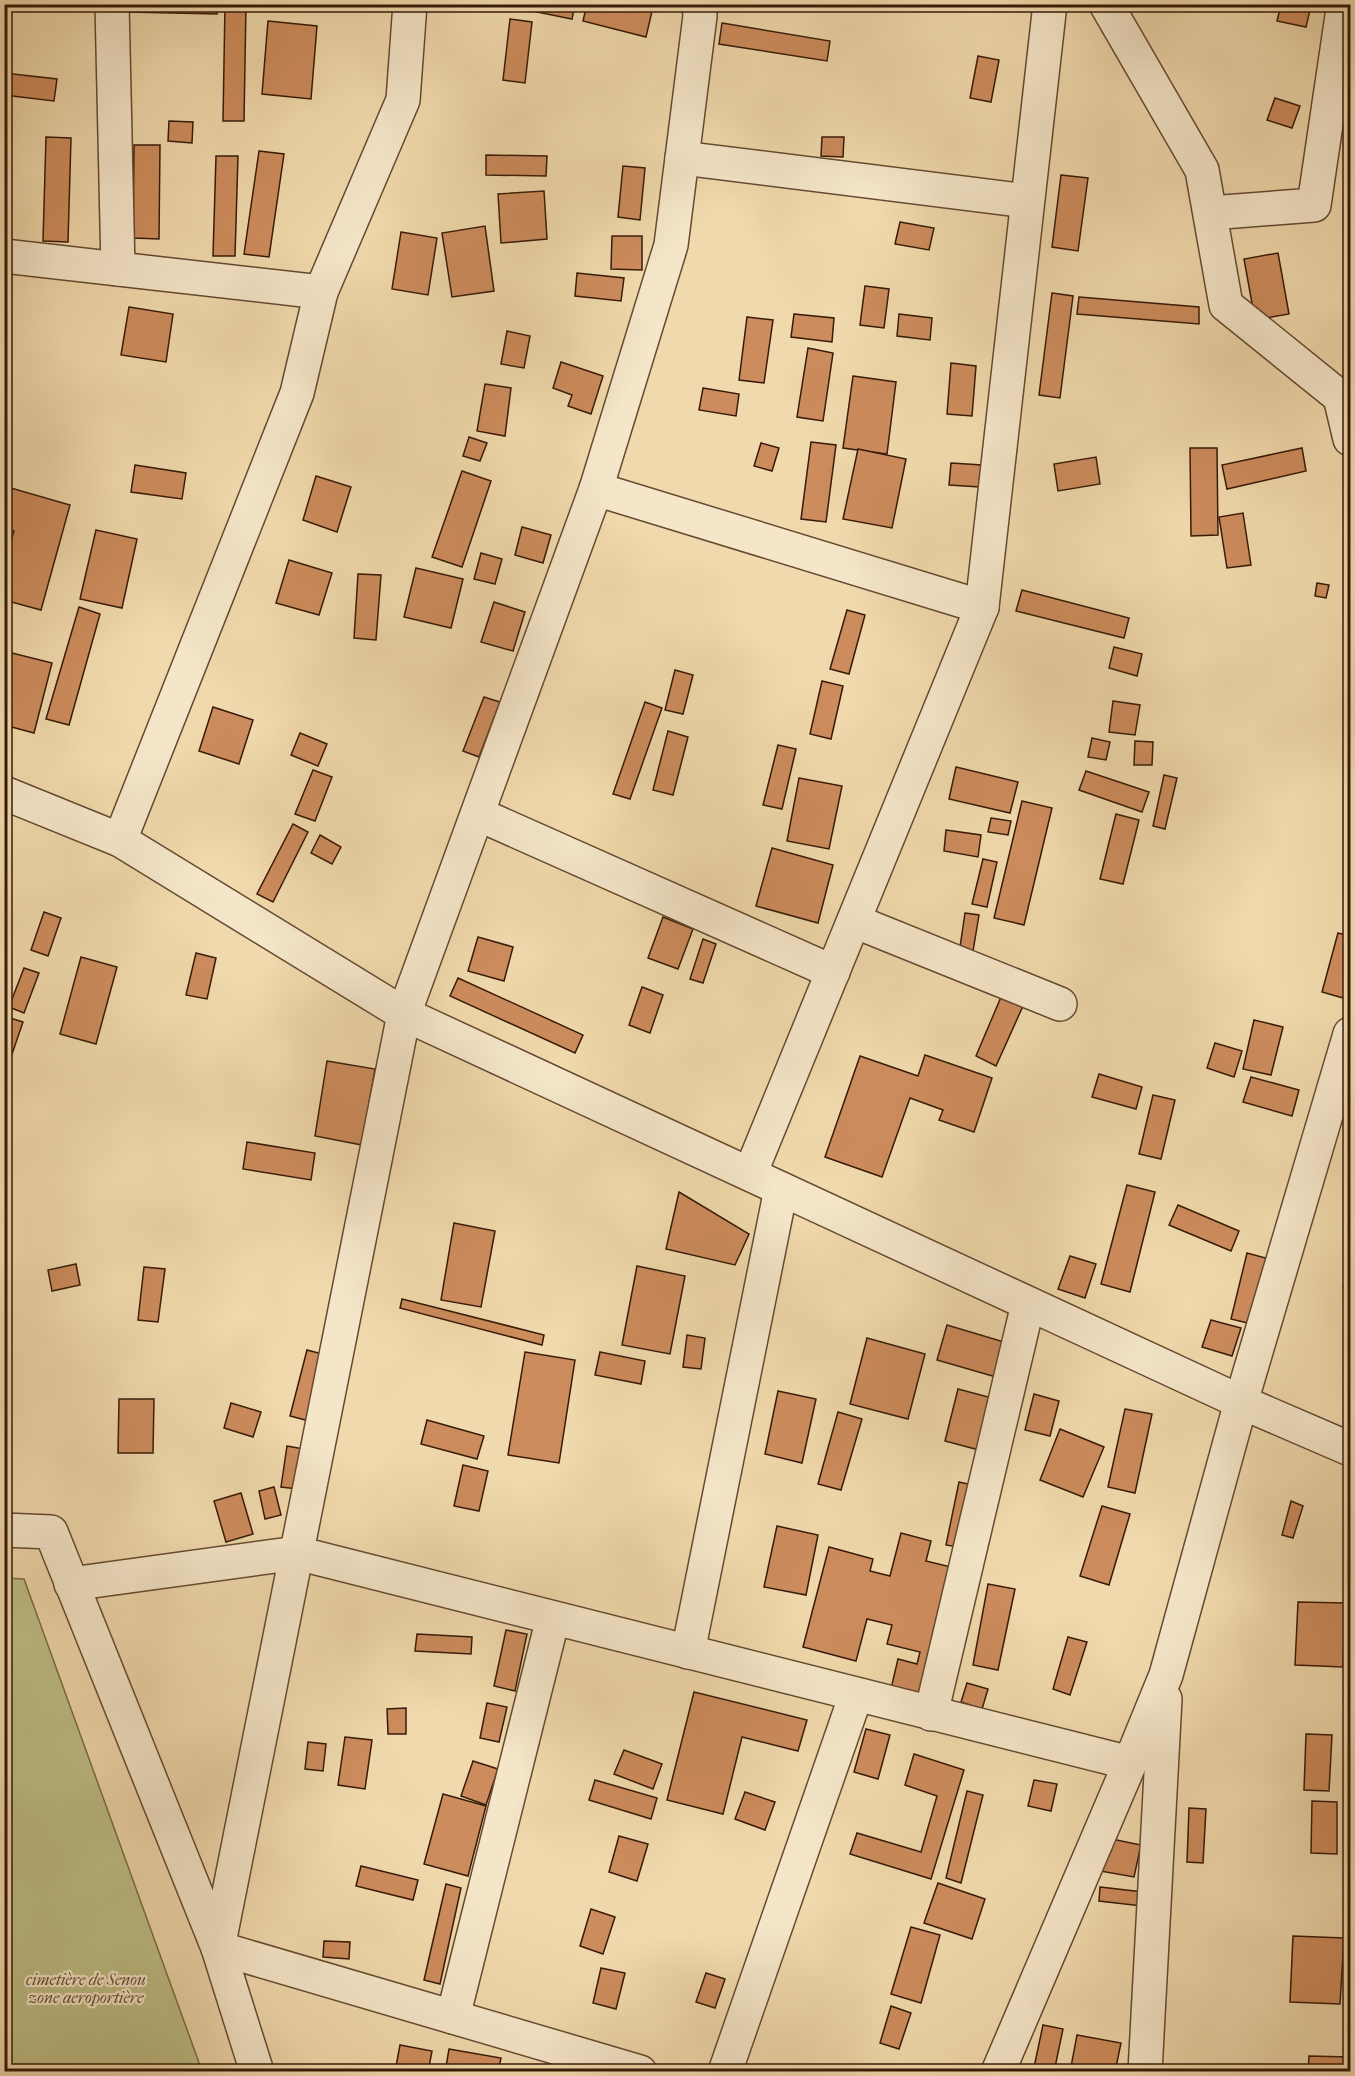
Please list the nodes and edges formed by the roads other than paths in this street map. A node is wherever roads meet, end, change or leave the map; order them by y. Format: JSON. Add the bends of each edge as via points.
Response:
{"nodes":[{"id":1,"x":112,"y":4,"type":"edge"},
{"id":2,"x":410,"y":4,"type":"edge"},
{"id":3,"x":699,"y":4,"type":"edge"},
{"id":4,"x":1050,"y":4,"type":"edge"},
{"id":5,"x":1106,"y":4,"type":"edge"},
{"id":6,"x":1342,"y":16,"type":"dead end"},
{"id":7,"x":682,"y":158,"type":"junction"},
{"id":8,"x":1027,"y":201,"type":"junction"},
{"id":9,"x":1210,"y":213,"type":"junction"},
{"id":10,"x":4,"y":256,"type":"edge"},
{"id":11,"x":118,"y":269,"type":"junction"},
{"id":12,"x":321,"y":292,"type":"junction"},
{"id":13,"x":1350,"y":439,"type":"edge"},
{"id":14,"x":596,"y":489,"type":"junction"},
{"id":15,"x":982,"y":607,"type":"junction"},
{"id":16,"x":4,"y":793,"type":"edge"},
{"id":17,"x":478,"y":814,"type":"junction"},
{"id":18,"x":120,"y":840,"type":"junction"},
{"id":19,"x":854,"y":921,"type":"junction"},
{"id":20,"x":833,"y":972,"type":"junction"},
{"id":21,"x":1060,"y":1004,"type":"dead end"},
{"id":22,"x":405,"y":1014,"type":"junction"},
{"id":23,"x":1350,"y":1034,"type":"edge"},
{"id":24,"x":750,"y":1174,"type":"junction"},
{"id":25,"x":781,"y":1189,"type":"junction"},
{"id":26,"x":1028,"y":1304,"type":"junction"},
{"id":27,"x":1241,"y":1402,"type":"junction"},
{"id":28,"x":1350,"y":1449,"type":"edge"},
{"id":29,"x":4,"y":1530,"type":"edge"},
{"id":30,"x":297,"y":1553,"type":"junction"},
{"id":31,"x":71,"y":1584,"type":"junction"},
{"id":32,"x":553,"y":1618,"type":"junction"},
{"id":33,"x":688,"y":1652,"type":"junction"},
{"id":34,"x":1166,"y":1675,"type":"junction"},
{"id":35,"x":856,"y":1695,"type":"junction"},
{"id":36,"x":932,"y":1714,"type":"junction"},
{"id":37,"x":1130,"y":1763,"type":"junction"},
{"id":38,"x":218,"y":1948,"type":"junction"},
{"id":39,"x":453,"y":2017,"type":"junction"},
{"id":40,"x":257,"y":2072,"type":"edge"},
{"id":41,"x":640,"y":2072,"type":"edge"},
{"id":42,"x":725,"y":2072,"type":"edge"},
{"id":43,"x":998,"y":2072,"type":"edge"},
{"id":44,"x":1145,"y":2072,"type":"edge"}],
"edges":[{"from":1,"to":11,"type":"street"},
{"from":2,"to":12,"type":"street","via":[[402,100]]},
{"from":3,"to":7,"type":"street"},
{"from":4,"to":8,"type":"street"},
{"from":5,"to":9,"type":"street","via":[[1202,170]]},
{"from":6,"to":9,"type":"street","via":[[1314,205]]},
{"from":7,"to":8,"type":"street"},
{"from":7,"to":14,"type":"street","via":[[671,245]]},
{"from":8,"to":15,"type":"street"},
{"from":9,"to":13,"type":"street","via":[[1226,305],[1340,398]]},
{"from":10,"to":11,"type":"street"},
{"from":11,"to":12,"type":"street"},
{"from":12,"to":18,"type":"street","via":[[297,393]]},
{"from":14,"to":15,"type":"street"},
{"from":14,"to":17,"type":"street"},
{"from":15,"to":19,"type":"street"},
{"from":16,"to":18,"type":"street"},
{"from":17,"to":20,"type":"street"},
{"from":17,"to":22,"type":"street"},
{"from":18,"to":22,"type":"street"},
{"from":19,"to":20,"type":"street"},
{"from":19,"to":21,"type":"street"},
{"from":20,"to":24,"type":"street"},
{"from":22,"to":24,"type":"street"},
{"from":22,"to":30,"type":"street"},
{"from":23,"to":27,"type":"street"},
{"from":24,"to":25,"type":"street"},
{"from":25,"to":26,"type":"street"},
{"from":25,"to":33,"type":"street"},
{"from":26,"to":27,"type":"street"},
{"from":26,"to":36,"type":"street"},
{"from":27,"to":28,"type":"street"},
{"from":27,"to":34,"type":"street"},
{"from":29,"to":31,"type":"street","via":[[51,1532]]},
{"from":30,"to":31,"type":"street"},
{"from":30,"to":32,"type":"street"},
{"from":30,"to":38,"type":"street"},
{"from":31,"to":38,"type":"street"},
{"from":32,"to":33,"type":"street"},
{"from":32,"to":39,"type":"street"},
{"from":33,"to":35,"type":"street"},
{"from":34,"to":37,"type":"street"},
{"from":34,"to":44,"type":"street"},
{"from":35,"to":36,"type":"street"},
{"from":35,"to":42,"type":"street"},
{"from":36,"to":37,"type":"street"},
{"from":37,"to":43,"type":"street"},
{"from":38,"to":39,"type":"street"},
{"from":38,"to":40,"type":"street"},
{"from":39,"to":41,"type":"street"}]}
